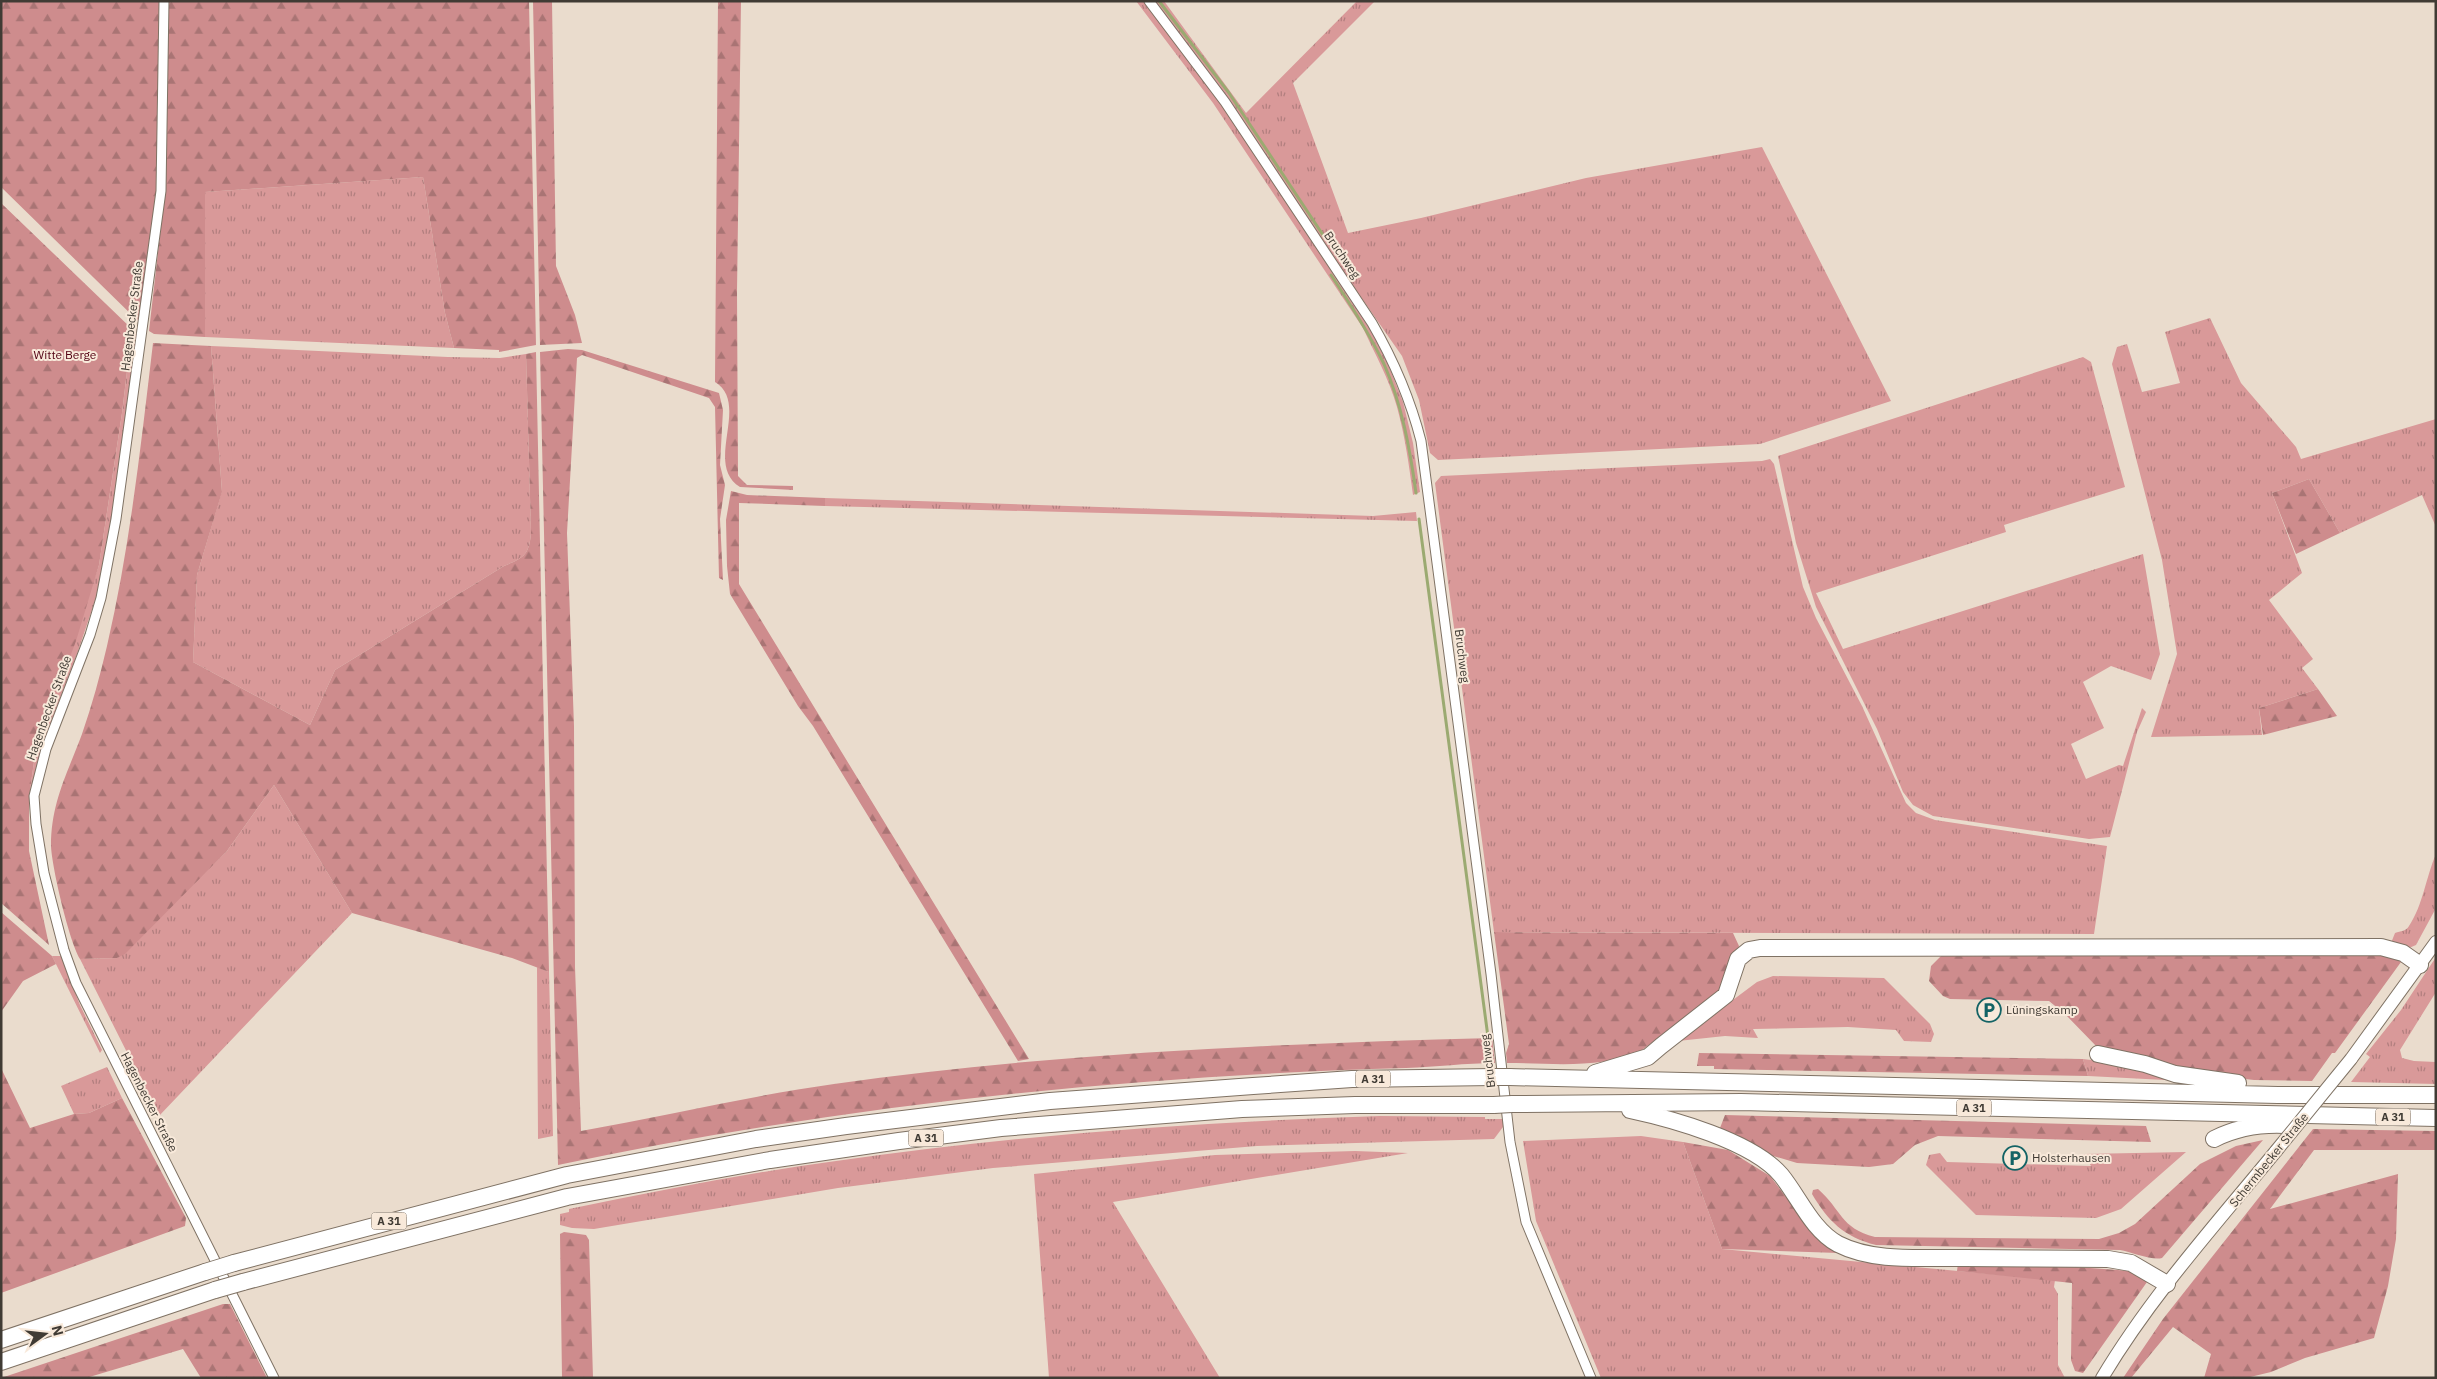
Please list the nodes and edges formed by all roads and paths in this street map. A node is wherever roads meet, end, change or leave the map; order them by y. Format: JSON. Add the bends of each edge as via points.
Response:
{"nodes":[{"id":1,"x":164,"y":1,"type":"edge"},
{"id":2,"x":1149,"y":1,"type":"edge"},
{"id":3,"x":2436,"y":942,"type":"edge"},
{"id":4,"x":2420,"y":965,"type":"junction"},
{"id":5,"x":2098,"y":1054,"type":"dead end"},
{"id":6,"x":1579,"y":1078,"type":"junction"},
{"id":7,"x":2278,"y":1095,"type":"junction"},
{"id":8,"x":2436,"y":1095,"type":"edge"},
{"id":9,"x":1598,"y":1103,"type":"junction"},
{"id":10,"x":2350,"y":1116,"type":"junction"},
{"id":11,"x":2436,"y":1118,"type":"edge"},
{"id":12,"x":2214,"y":1139,"type":"dead end"},
{"id":13,"x":2167,"y":1284,"type":"junction"},
{"id":14,"x":1,"y":1340,"type":"edge"},
{"id":15,"x":1,"y":1362,"type":"edge"},
{"id":16,"x":274,"y":1378,"type":"edge"},
{"id":17,"x":1591,"y":1378,"type":"edge"},
{"id":18,"x":2102,"y":1378,"type":"edge"}],
"edges":[{"from":1,"to":16,"type":"street","name":"Hagenbecker Straße","via":[[161,191],[116,519],[101,598],[90,635],[41,764],[34,796],[36,824],[49,892],[76,983]]},
{"from":2,"to":17,"type":"street","name":"Bruchweg","via":[[1225,102],[1372,323],[1411,402],[1421,441],[1510,1142],[1526,1222]]},
{"from":3,"to":4,"type":"main road","name":"Schermbecker Straße"},
{"from":4,"to":6,"type":"highway","via":[[2403,953],[2381,947],[1760,948],[1749,950],[1738,959],[1726,995],[1648,1057]]},
{"from":4,"to":13,"type":"main road","name":"Schermbecker Straße","bridge":true,"via":[[2351,1059]]},
{"from":5,"to":7,"type":"highway","via":[[2200,1080],[2269,1085]]},
{"from":6,"to":7,"type":"highway","number":"A 31"},
{"from":6,"to":14,"type":"highway","number":"A 31","bridge":true,"via":[[1352,1079],[972,1110],[756,1140],[544,1180],[234,1263]]},
{"from":7,"to":8,"type":"highway","number":"A 31"},
{"from":9,"to":10,"type":"highway","number":"A 31","via":[[1741,1102]]},
{"from":9,"to":13,"type":"highway","via":[[1668,1118],[1725,1139],[1773,1166],[1821,1230],[1836,1243],[1852,1250],[1890,1257],[2108,1259],[2131,1263]]},
{"from":9,"to":15,"type":"highway","number":"A 31","bridge":true,"via":[[1242,1109],[1001,1128],[770,1160],[544,1203],[243,1282]]},
{"from":10,"to":11,"type":"highway","number":"A 31"},
{"from":10,"to":12,"type":"highway","via":[[2329,1126],[2270,1125],[2226,1133]]},
{"from":13,"to":18,"type":"main road","name":"Schermbecker Straße"}]}
